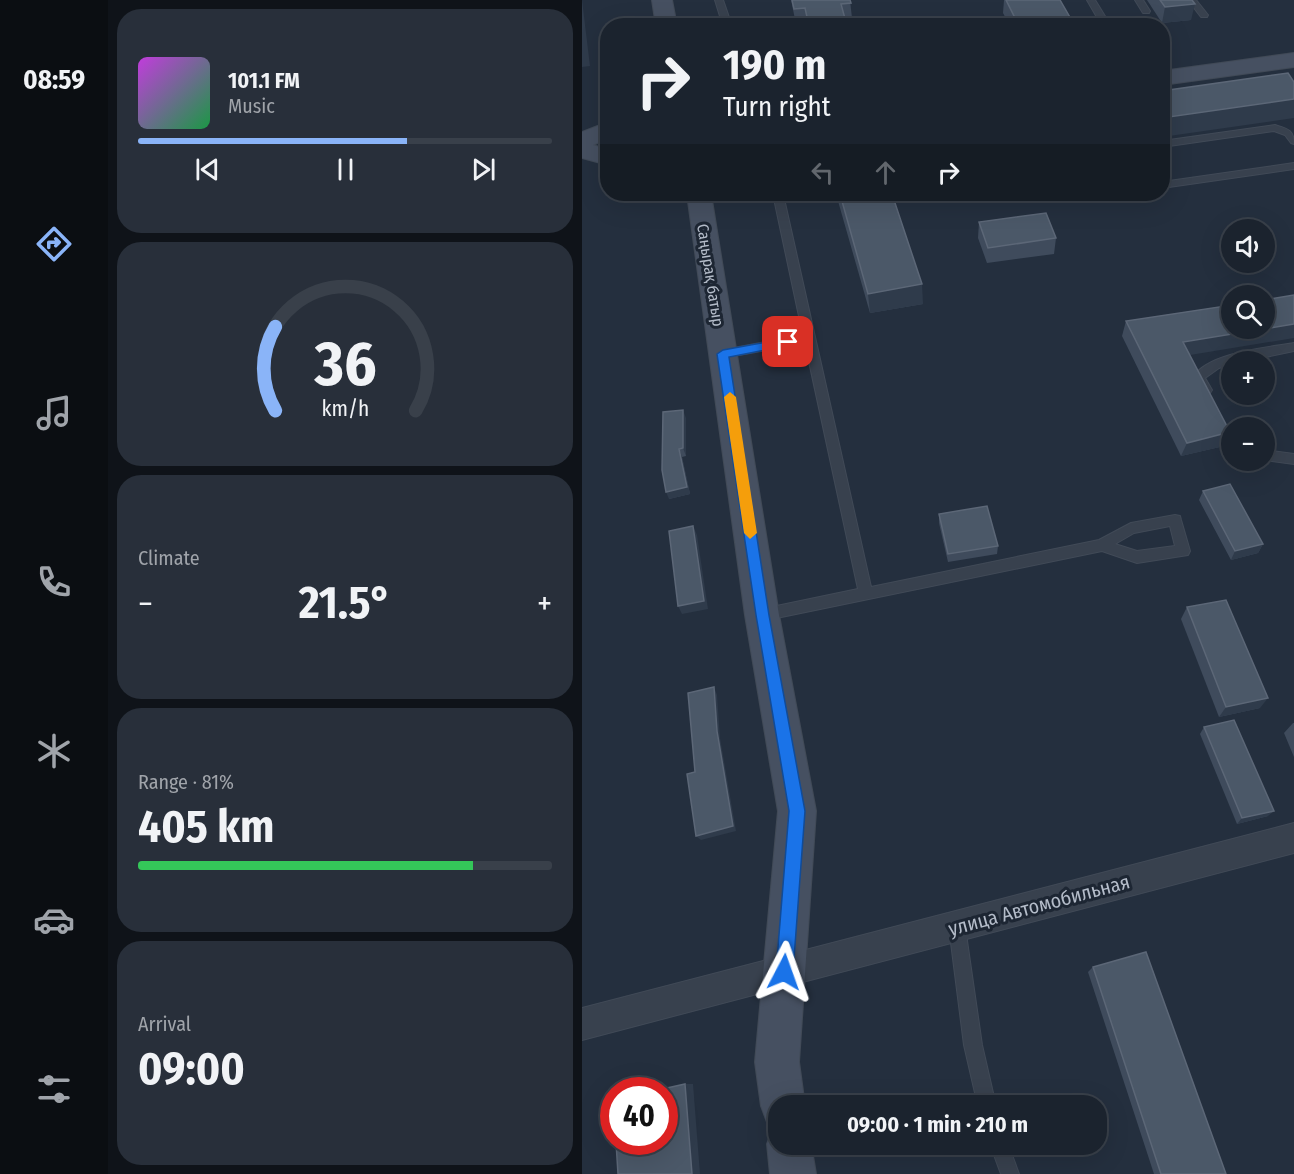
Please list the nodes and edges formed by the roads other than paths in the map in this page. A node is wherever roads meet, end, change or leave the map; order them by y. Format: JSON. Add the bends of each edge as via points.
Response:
{"nodes":[{"id":1,"x":662,"y":0,"type":"edge"},
{"id":2,"x":719,"y":0,"type":"edge"},
{"id":3,"x":1091,"y":0,"type":"edge"},
{"id":4,"x":1139,"y":0,"type":"edge"},
{"id":5,"x":1192,"y":0,"type":"edge"},
{"id":6,"x":1146,"y":11,"type":"dead end"},
{"id":7,"x":1204,"y":15,"type":"dead end"},
{"id":8,"x":665,"y":18,"type":"edge"},
{"id":9,"x":725,"y":18,"type":"edge"},
{"id":10,"x":1102,"y":18,"type":"edge"},
{"id":11,"x":1294,"y":60,"type":"edge"},
{"id":12,"x":1170,"y":77,"type":"edge"},
{"id":13,"x":600,"y":135,"type":"edge"},
{"id":14,"x":1294,"y":141,"type":"edge"},
{"id":15,"x":1170,"y":143,"type":"edge"},
{"id":16,"x":582,"y":147,"type":"edge"},
{"id":17,"x":600,"y":148,"type":"edge"},
{"id":18,"x":600,"y":155,"type":"edge"},
{"id":19,"x":1294,"y":166,"type":"edge"},
{"id":20,"x":1170,"y":184,"type":"edge"},
{"id":21,"x":704,"y":201,"type":"edge"},
{"id":22,"x":780,"y":201,"type":"edge"},
{"id":23,"x":809,"y":338,"type":"junction"},
{"id":24,"x":1294,"y":347,"type":"edge"},
{"id":25,"x":723,"y":354,"type":"junction"},
{"id":26,"x":1210,"y":398,"type":"edge"},
{"id":27,"x":1275,"y":456,"type":"edge"},
{"id":28,"x":1294,"y":459,"type":"edge"},
{"id":29,"x":1102,"y":545,"type":"junction"},
{"id":30,"x":866,"y":594,"type":"junction"},
{"id":31,"x":762,"y":615,"type":"junction"},
{"id":32,"x":1294,"y":838,"type":"edge"},
{"id":33,"x":957,"y":927,"type":"junction"},
{"id":34,"x":784,"y":972,"type":"junction"},
{"id":35,"x":582,"y":1024,"type":"edge"},
{"id":36,"x":782,"y":1095,"type":"edge"},
{"id":37,"x":984,"y":1095,"type":"edge"},
{"id":38,"x":790,"y":1155,"type":"edge"},
{"id":39,"x":1003,"y":1155,"type":"edge"},
{"id":40,"x":793,"y":1174,"type":"edge"},
{"id":41,"x":1010,"y":1174,"type":"edge"}],
"edges":[{"from":1,"to":8,"type":"street"},
{"from":2,"to":9,"type":"lane"},
{"from":3,"to":10,"type":"lane"},
{"from":4,"to":6,"type":"lane"},
{"from":5,"to":7,"type":"lane"},
{"from":11,"to":12,"type":"street"},
{"from":13,"to":16,"type":"street"},
{"from":14,"to":15,"type":"lane","via":[[1288,133],[1275,128]]},
{"from":16,"to":17,"type":"street"},
{"from":16,"to":18,"type":"street"},
{"from":19,"to":20,"type":"lane"},
{"from":21,"to":25,"type":"street","name":"Саңырақ батыр"},
{"from":22,"to":23,"type":"lane"},
{"from":23,"to":25,"type":"lane"},
{"from":23,"to":30,"type":"lane"},
{"from":24,"to":26,"type":"lane","via":[[1203,370],[1199,377]]},
{"from":25,"to":31,"type":"street","name":"Саңырақ батыр"},
{"from":27,"to":28,"type":"lane"},
{"from":29,"to":29,"type":"lane","via":[[1137,557],[1183,551],[1175,520],[1131,528]]},
{"from":29,"to":30,"type":"lane"},
{"from":30,"to":31,"type":"lane"},
{"from":31,"to":34,"type":"street","name":"Саңырақ батыр","via":[[797,811]]},
{"from":32,"to":33,"type":"street","name":"улица Автомобильная"},
{"from":33,"to":34,"type":"street","name":"улица Автомобильная"},
{"from":33,"to":37,"type":"lane","via":[[973,1045]]},
{"from":34,"to":35,"type":"street","name":"улица Автомобильная"},
{"from":34,"to":36,"type":"street","name":"Саңырақ батыр","via":[[777,1062]]},
{"from":38,"to":40,"type":"street"},
{"from":39,"to":41,"type":"lane"}]}
